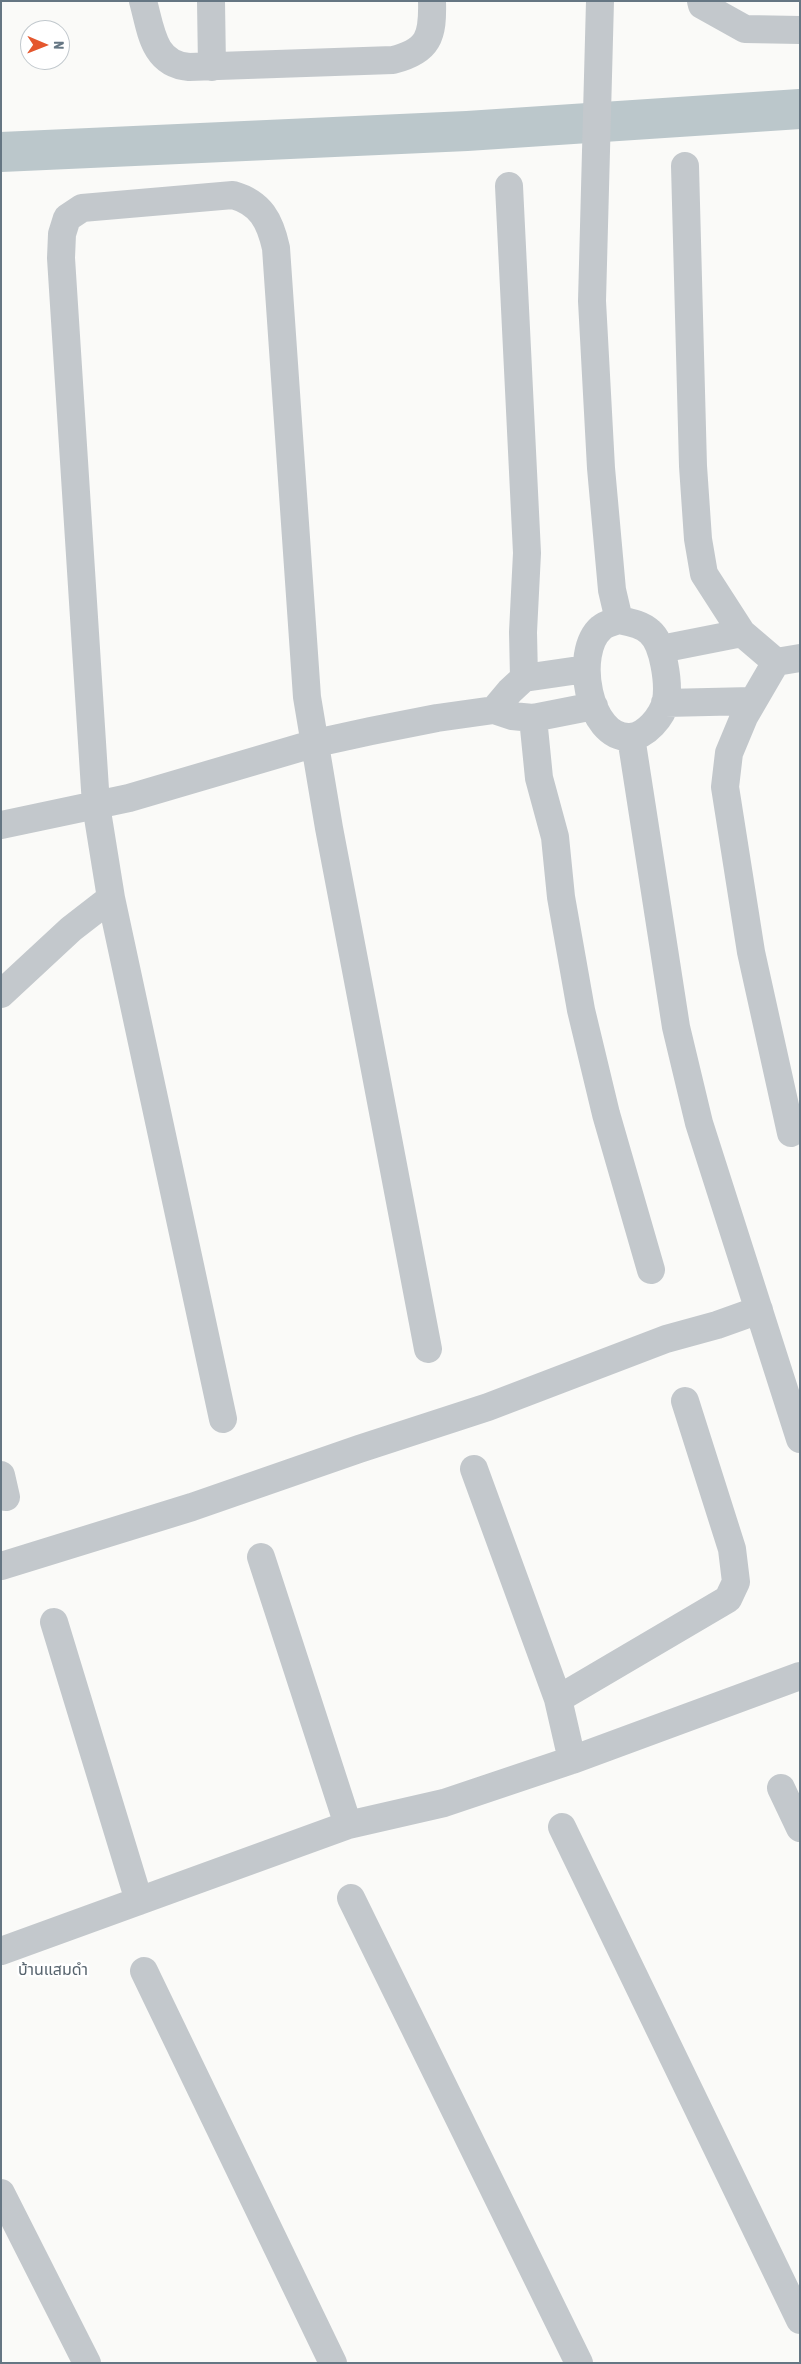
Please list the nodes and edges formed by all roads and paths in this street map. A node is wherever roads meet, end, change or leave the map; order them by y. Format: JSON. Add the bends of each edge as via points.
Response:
{"nodes":[{"id":1,"x":143,"y":1,"type":"edge"},
{"id":2,"x":211,"y":1,"type":"edge"},
{"id":3,"x":432,"y":1,"type":"edge"},
{"id":4,"x":600,"y":1,"type":"edge"},
{"id":5,"x":701,"y":1,"type":"edge"},
{"id":6,"x":800,"y":30,"type":"edge"},
{"id":7,"x":212,"y":67,"type":"junction"},
{"id":8,"x":685,"y":166,"type":"dead end"},
{"id":9,"x":510,"y":186,"type":"dead end"},
{"id":10,"x":618,"y":620,"type":"junction"},
{"id":11,"x":742,"y":633,"type":"junction"},
{"id":12,"x":661,"y":649,"type":"junction"},
{"id":13,"x":788,"y":660,"type":"edge"},
{"id":14,"x":586,"y":669,"type":"junction"},
{"id":15,"x":524,"y":678,"type":"junction"},
{"id":16,"x":752,"y":701,"type":"junction"},
{"id":17,"x":666,"y":703,"type":"junction"},
{"id":18,"x":594,"y":706,"type":"junction"},
{"id":19,"x":494,"y":710,"type":"junction"},
{"id":20,"x":533,"y":718,"type":"junction"},
{"id":21,"x":631,"y":736,"type":"junction"},
{"id":22,"x":316,"y":744,"type":"junction"},
{"id":23,"x":96,"y":805,"type":"junction"},
{"id":24,"x":1,"y":825,"type":"edge"},
{"id":25,"x":111,"y":898,"type":"junction"},
{"id":26,"x":1,"y":994,"type":"edge"},
{"id":27,"x":790,"y":1133,"type":"dead end"},
{"id":28,"x":651,"y":1270,"type":"dead end"},
{"id":29,"x":759,"y":1310,"type":"junction"},
{"id":30,"x":428,"y":1349,"type":"dead end"},
{"id":31,"x":684,"y":1401,"type":"dead end"},
{"id":32,"x":223,"y":1419,"type":"dead end"},
{"id":33,"x":800,"y":1439,"type":"edge"},
{"id":34,"x":474,"y":1469,"type":"dead end"},
{"id":35,"x":261,"y":1557,"type":"dead end"},
{"id":36,"x":1,"y":1566,"type":"edge"},
{"id":37,"x":54,"y":1622,"type":"dead end"},
{"id":38,"x":800,"y":1676,"type":"edge"},
{"id":39,"x":558,"y":1700,"type":"junction"},
{"id":40,"x":572,"y":1760,"type":"junction"},
{"id":41,"x":781,"y":1788,"type":"dead end"},
{"id":42,"x":348,"y":1826,"type":"junction"},
{"id":43,"x":562,"y":1827,"type":"dead end"},
{"id":44,"x":800,"y":1828,"type":"edge"},
{"id":45,"x":351,"y":1898,"type":"dead end"},
{"id":46,"x":139,"y":1901,"type":"junction"},
{"id":47,"x":1,"y":1951,"type":"edge"},
{"id":48,"x":144,"y":1971,"type":"dead end"},
{"id":49,"x":1,"y":2192,"type":"edge"},
{"id":50,"x":800,"y":2320,"type":"edge"},
{"id":51,"x":87,"y":2363,"type":"edge"},
{"id":52,"x":333,"y":2363,"type":"edge"},
{"id":53,"x":579,"y":2363,"type":"edge"}],
"edges":[{"from":1,"to":7,"type":"street","via":[[153,38],[165,59],[180,67]]},
{"from":2,"to":7,"type":"street"},
{"from":3,"to":7,"type":"street","via":[[431,31],[427,41],[409,56],[393,60]]},
{"from":4,"to":10,"type":"street","via":[[592,301],[601,468],[612,590]]},
{"from":5,"to":6,"type":"street","via":[[702,5],[745,29]]},
{"from":8,"to":11,"type":"street","via":[[688,352],[698,540],[704,574]]},
{"from":9,"to":15,"type":"street","via":[[527,553]]},
{"from":10,"to":12,"type":"street","via":[[651,632]]},
{"from":10,"to":14,"type":"street","via":[[601,628],[591,644]]},
{"from":11,"to":12,"type":"street"},
{"from":11,"to":13,"type":"street"},
{"from":12,"to":17,"type":"street","via":[[667,684]]},
{"from":13,"to":16,"type":"street"},
{"from":14,"to":15,"type":"street"},
{"from":14,"to":18,"type":"street"},
{"from":15,"to":19,"type":"street"},
{"from":16,"to":17,"type":"street"},
{"from":16,"to":27,"type":"street","via":[[729,753],[725,787],[751,952]]},
{"from":17,"to":21,"type":"street","via":[[642,734]]},
{"from":18,"to":20,"type":"street"},
{"from":18,"to":21,"type":"street","via":[[606,727],[618,736]]},
{"from":19,"to":20,"type":"street"},
{"from":19,"to":22,"type":"street","via":[[437,718]]},
{"from":20,"to":28,"type":"street","via":[[539,778],[556,837],[561,897],[581,1010],[606,1114]]},
{"from":21,"to":29,"type":"street","via":[[676,1027],[699,1123]]},
{"from":22,"to":23,"type":"street"},
{"from":22,"to":23,"type":"street","via":[[307,697],[272,227],[247,199],[233,195],[82,208],[67,218],[62,234],[61,258]]},
{"from":22,"to":30,"type":"street","via":[[329,828]]},
{"from":23,"to":24,"type":"street"},
{"from":23,"to":25,"type":"street"},
{"from":25,"to":26,"type":"street"},
{"from":25,"to":32,"type":"street"},
{"from":29,"to":33,"type":"street"},
{"from":29,"to":36,"type":"street","via":[[666,1339],[488,1407],[192,1507]]},
{"from":31,"to":39,"type":"street","via":[[732,1549],[736,1582],[728,1599]]},
{"from":34,"to":39,"type":"street"},
{"from":35,"to":42,"type":"street"},
{"from":37,"to":46,"type":"street"},
{"from":38,"to":40,"type":"street"},
{"from":39,"to":40,"type":"street"},
{"from":40,"to":42,"type":"street","via":[[444,1804]]},
{"from":41,"to":44,"type":"street"},
{"from":42,"to":46,"type":"street"},
{"from":43,"to":50,"type":"street"},
{"from":45,"to":53,"type":"street"},
{"from":46,"to":47,"type":"street"},
{"from":48,"to":52,"type":"street"},
{"from":49,"to":51,"type":"street"}]}
